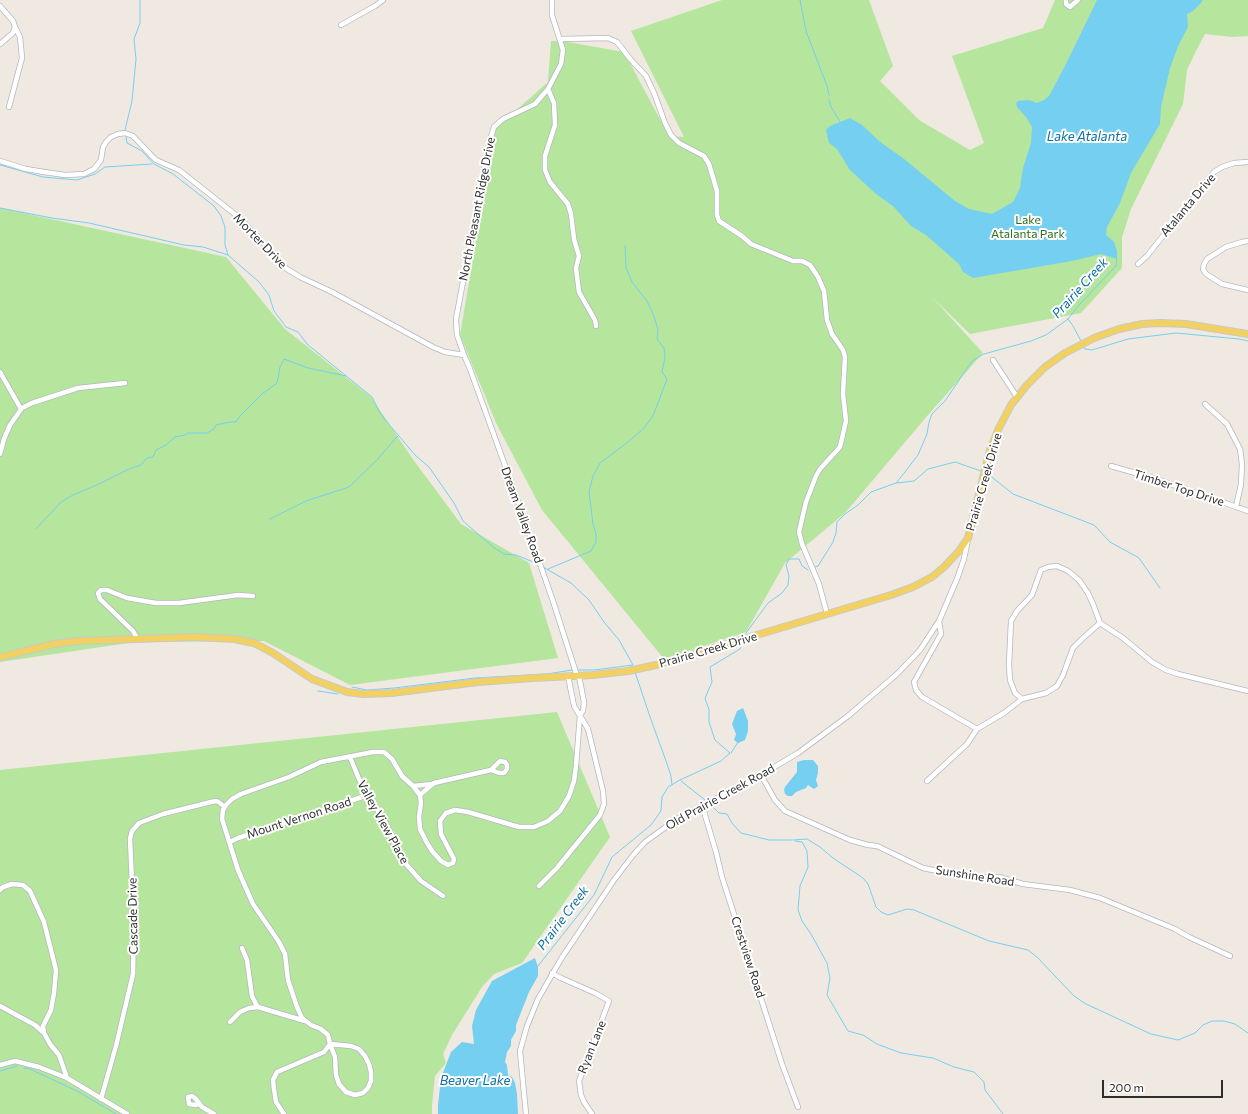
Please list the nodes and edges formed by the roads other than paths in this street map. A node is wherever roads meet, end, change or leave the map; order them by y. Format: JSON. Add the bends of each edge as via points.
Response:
{"nodes":[{"id":1,"x":383,"y":0,"type":"edge"},
{"id":2,"x":552,"y":0,"type":"edge"},
{"id":3,"x":1066,"y":0,"type":"edge"},
{"id":4,"x":1078,"y":0,"type":"edge"},
{"id":5,"x":0,"y":6,"type":"edge"},
{"id":6,"x":341,"y":25,"type":"dead end"},
{"id":7,"x":15,"y":27,"type":"junction"},
{"id":8,"x":560,"y":39,"type":"junction"},
{"id":9,"x":0,"y":44,"type":"edge"},
{"id":10,"x":548,"y":89,"type":"junction"},
{"id":11,"x":9,"y":107,"type":"dead end"},
{"id":12,"x":0,"y":161,"type":"edge"},
{"id":13,"x":1248,"y":162,"type":"edge"},
{"id":14,"x":1248,"y":241,"type":"edge"},
{"id":15,"x":1138,"y":264,"type":"dead end"},
{"id":16,"x":1248,"y":290,"type":"edge"},
{"id":17,"x":596,"y":326,"type":"dead end"},
{"id":18,"x":1248,"y":334,"type":"edge"},
{"id":19,"x":464,"y":356,"type":"junction"},
{"id":20,"x":993,"y":360,"type":"dead end"},
{"id":21,"x":0,"y":372,"type":"edge"},
{"id":22,"x":126,"y":383,"type":"dead end"},
{"id":23,"x":1017,"y":397,"type":"junction"},
{"id":24,"x":1205,"y":404,"type":"dead end"},
{"id":25,"x":22,"y":409,"type":"junction"},
{"id":26,"x":0,"y":454,"type":"edge"},
{"id":27,"x":1111,"y":466,"type":"dead end"},
{"id":28,"x":1236,"y":507,"type":"junction"},
{"id":29,"x":1248,"y":511,"type":"edge"},
{"id":30,"x":968,"y":538,"type":"junction"},
{"id":31,"x":253,"y":596,"type":"dead end"},
{"id":32,"x":827,"y":614,"type":"junction"},
{"id":33,"x":939,"y":621,"type":"junction"},
{"id":34,"x":1100,"y":623,"type":"junction"},
{"id":35,"x":138,"y":638,"type":"junction"},
{"id":36,"x":0,"y":657,"type":"edge"},
{"id":37,"x":568,"y":676,"type":"junction"},
{"id":38,"x":578,"y":676,"type":"junction"},
{"id":39,"x":1248,"y":691,"type":"edge"},
{"id":40,"x":1022,"y":699,"type":"junction"},
{"id":41,"x":580,"y":715,"type":"junction"},
{"id":42,"x":977,"y":729,"type":"junction"},
{"id":43,"x":350,"y":757,"type":"junction"},
{"id":44,"x":491,"y":770,"type":"dead end"},
{"id":45,"x":761,"y":775,"type":"junction"},
{"id":46,"x":927,"y":781,"type":"dead end"},
{"id":47,"x":434,"y":783,"type":"junction"},
{"id":48,"x":413,"y":786,"type":"junction"},
{"id":49,"x":368,"y":795,"type":"junction"},
{"id":50,"x":420,"y":795,"type":"junction"},
{"id":51,"x":225,"y":806,"type":"junction"},
{"id":52,"x":702,"y":806,"type":"junction"},
{"id":53,"x":230,"y":842,"type":"junction"},
{"id":54,"x":539,"y":886,"type":"dead end"},
{"id":55,"x":0,"y":890,"type":"edge"},
{"id":56,"x":443,"y":896,"type":"dead end"},
{"id":57,"x":242,"y":948,"type":"dead end"},
{"id":58,"x":1230,"y":956,"type":"dead end"},
{"id":59,"x":552,"y":973,"type":"junction"},
{"id":60,"x":0,"y":1006,"type":"edge"},
{"id":61,"x":258,"y":1007,"type":"junction"},
{"id":62,"x":230,"y":1022,"type":"dead end"},
{"id":63,"x":307,"y":1022,"type":"junction"},
{"id":64,"x":44,"y":1033,"type":"junction"},
{"id":65,"x":330,"y":1044,"type":"junction"},
{"id":66,"x":0,"y":1065,"type":"edge"},
{"id":67,"x":67,"y":1078,"type":"junction"},
{"id":68,"x":101,"y":1099,"type":"junction"},
{"id":69,"x":200,"y":1104,"type":"dead end"},
{"id":70,"x":798,"y":1107,"type":"dead end"},
{"id":71,"x":127,"y":1114,"type":"edge"},
{"id":72,"x":214,"y":1114,"type":"edge"},
{"id":73,"x":284,"y":1114,"type":"edge"},
{"id":74,"x":526,"y":1114,"type":"edge"},
{"id":75,"x":592,"y":1114,"type":"edge"}],
"edges":[{"from":1,"to":6,"type":"street"},
{"from":2,"to":8,"type":"street","name":"North Pleasant Ridge Drive","via":[[552,15]]},
{"from":3,"to":4,"type":"street","via":[[1070,7]]},
{"from":5,"to":7,"type":"street"},
{"from":7,"to":9,"type":"street"},
{"from":7,"to":11,"type":"street","via":[[20,37],[22,58]]},
{"from":8,"to":10,"type":"street","name":"North Pleasant Ridge Drive","via":[[563,50],[562,64]]},
{"from":8,"to":32,"type":"street","via":[[608,38],[617,42],[646,76],[671,135],[679,143],[704,156],[709,164],[717,191],[719,221],[750,244],[810,265],[818,277],[824,291],[827,320],[832,334],[844,350],[843,394],[846,421],[840,446],[816,476],[806,502],[799,532],[819,584]]},
{"from":10,"to":17,"type":"street","via":[[554,103],[555,125],[545,156],[545,170],[550,182],[568,204],[572,214],[574,239],[579,256],[576,268],[579,292]]},
{"from":10,"to":19,"type":"street","name":"North Pleasant Ridge Drive","via":[[535,104],[503,119],[494,127],[456,319],[457,335]]},
{"from":12,"to":19,"type":"street","name":"Morter Drive","via":[[44,172],[84,174],[94,169],[100,160],[103,147],[111,137],[125,133],[133,136],[156,160],[179,170],[241,219],[287,269],[433,347]]},
{"from":13,"to":15,"type":"street","name":"Atalanta Drive","via":[[1234,163],[1214,172]]},
{"from":14,"to":16,"type":"street","via":[[1213,255],[1207,259],[1203,269],[1206,274],[1222,284]]},
{"from":18,"to":23,"type":"main road","name":"Prairie Creek Drive","via":[[1186,324],[1142,324],[1119,329],[1064,353],[1045,367]]},
{"from":19,"to":38,"type":"street","name":"Dream Valley Road","via":[[539,560]]},
{"from":20,"to":23,"type":"street"},
{"from":21,"to":25,"type":"street"},
{"from":22,"to":25,"type":"street","via":[[78,388],[32,403]]},
{"from":23,"to":30,"type":"main road","name":"Prairie Creek Drive","via":[[990,450]]},
{"from":24,"to":28,"type":"street","via":[[1227,424],[1240,449],[1241,484]]},
{"from":25,"to":26,"type":"street","via":[[10,425]]},
{"from":27,"to":28,"type":"street","name":"Timber Top Drive"},
{"from":28,"to":29,"type":"street","name":"Timber Top Drive"},
{"from":30,"to":32,"type":"main road","name":"Prairie Creek Drive","via":[[959,551],[932,577],[891,595]]},
{"from":30,"to":33,"type":"street","name":"Old Prairie Creek Road","via":[[958,579]]},
{"from":31,"to":35,"type":"street","via":[[238,595],[156,603],[101,590],[98,593],[100,599]]},
{"from":32,"to":38,"type":"main road","name":"Prairie Creek Drive","via":[[656,665],[612,674]]},
{"from":33,"to":42,"type":"street","via":[[941,634],[914,682],[916,690],[922,697]]},
{"from":33,"to":45,"type":"street","name":"Old Prairie Creek Road","via":[[920,650],[897,674],[848,716],[798,753]]},
{"from":34,"to":39,"type":"street","via":[[1166,670]]},
{"from":34,"to":40,"type":"street","via":[[1073,648],[1057,686],[1046,693]]},
{"from":34,"to":40,"type":"street","via":[[1094,604],[1079,580],[1057,566],[1041,570],[1032,596],[1011,621],[1010,680],[1015,693]]},
{"from":35,"to":36,"type":"main road","via":[[54,644]]},
{"from":35,"to":37,"type":"main road","name":"Prairie Creek Drive","via":[[215,637],[254,643],[312,679],[347,692],[364,694]]},
{"from":37,"to":38,"type":"main road","name":"Prairie Creek Drive"},
{"from":37,"to":41,"type":"street","via":[[574,706]]},
{"from":38,"to":41,"type":"street","name":"Dream Valley Road","via":[[584,702]]},
{"from":40,"to":42,"type":"street"},
{"from":41,"to":50,"type":"street","name":"Dream Valley Road","via":[[576,766],[569,796],[560,811],[548,821],[534,827],[519,826],[468,812],[455,810],[446,813],[440,822],[442,834],[454,859],[453,863],[448,865],[432,851],[420,829]]},
{"from":41,"to":54,"type":"street","via":[[588,729],[604,804],[600,815]]},
{"from":42,"to":46,"type":"street","via":[[966,744]]},
{"from":43,"to":48,"type":"street","via":[[384,752]]},
{"from":43,"to":49,"type":"street","name":"Valley View Place"},
{"from":43,"to":51,"type":"street","via":[[321,762],[241,794]]},
{"from":44,"to":47,"type":"street"},
{"from":45,"to":52,"type":"street","name":"Old Prairie Creek Road"},
{"from":45,"to":58,"type":"street","name":"Sunshine Road","via":[[775,800],[785,811],[850,840],[876,846],[923,868],[999,877],[1100,898],[1175,928]]},
{"from":47,"to":48,"type":"street"},
{"from":47,"to":50,"type":"street"},
{"from":48,"to":50,"type":"street"},
{"from":49,"to":53,"type":"street","name":"Mount Vernon Road"},
{"from":49,"to":56,"type":"street","name":"Valley View Place","via":[[405,863],[421,881]]},
{"from":51,"to":53,"type":"street","via":[[222,819]]},
{"from":51,"to":68,"type":"street","name":"Cascade Drive","via":[[217,801],[163,814],[139,823],[132,831],[130,839],[134,927],[133,974]]},
{"from":52,"to":59,"type":"street","name":"Old Prairie Creek Road","via":[[677,819],[645,842],[634,854]]},
{"from":52,"to":70,"type":"street","name":"Crestview Road","via":[[722,877]]},
{"from":53,"to":63,"type":"street","via":[[238,870],[253,904],[285,954],[292,994],[302,1018]]},
{"from":55,"to":64,"type":"street","via":[[12,884],[23,885],[30,891],[49,938],[56,970],[51,1010],[43,1026]]},
{"from":57,"to":61,"type":"street","via":[[247,960],[252,996]]},
{"from":59,"to":74,"type":"street","name":"Old Prairie Creek Road","via":[[527,1026],[520,1052]]},
{"from":59,"to":75,"type":"street","name":"Ryan Lane","via":[[609,1001],[579,1080],[581,1095]]},
{"from":60,"to":64,"type":"street","via":[[35,1025]]},
{"from":61,"to":62,"type":"street","via":[[240,1012]]},
{"from":61,"to":63,"type":"street"},
{"from":63,"to":65,"type":"street","via":[[328,1035]]},
{"from":64,"to":67,"type":"street","via":[[59,1055]]},
{"from":65,"to":65,"type":"street","via":[[351,1046],[365,1056],[372,1072],[368,1088],[362,1093],[355,1095],[346,1092],[339,1084],[335,1057]]},
{"from":65,"to":73,"type":"street","via":[[324,1052],[277,1072],[273,1080],[276,1102]]},
{"from":66,"to":67,"type":"street","via":[[15,1061]]},
{"from":67,"to":68,"type":"street"},
{"from":68,"to":71,"type":"street"},
{"from":69,"to":72,"type":"street"}]}
